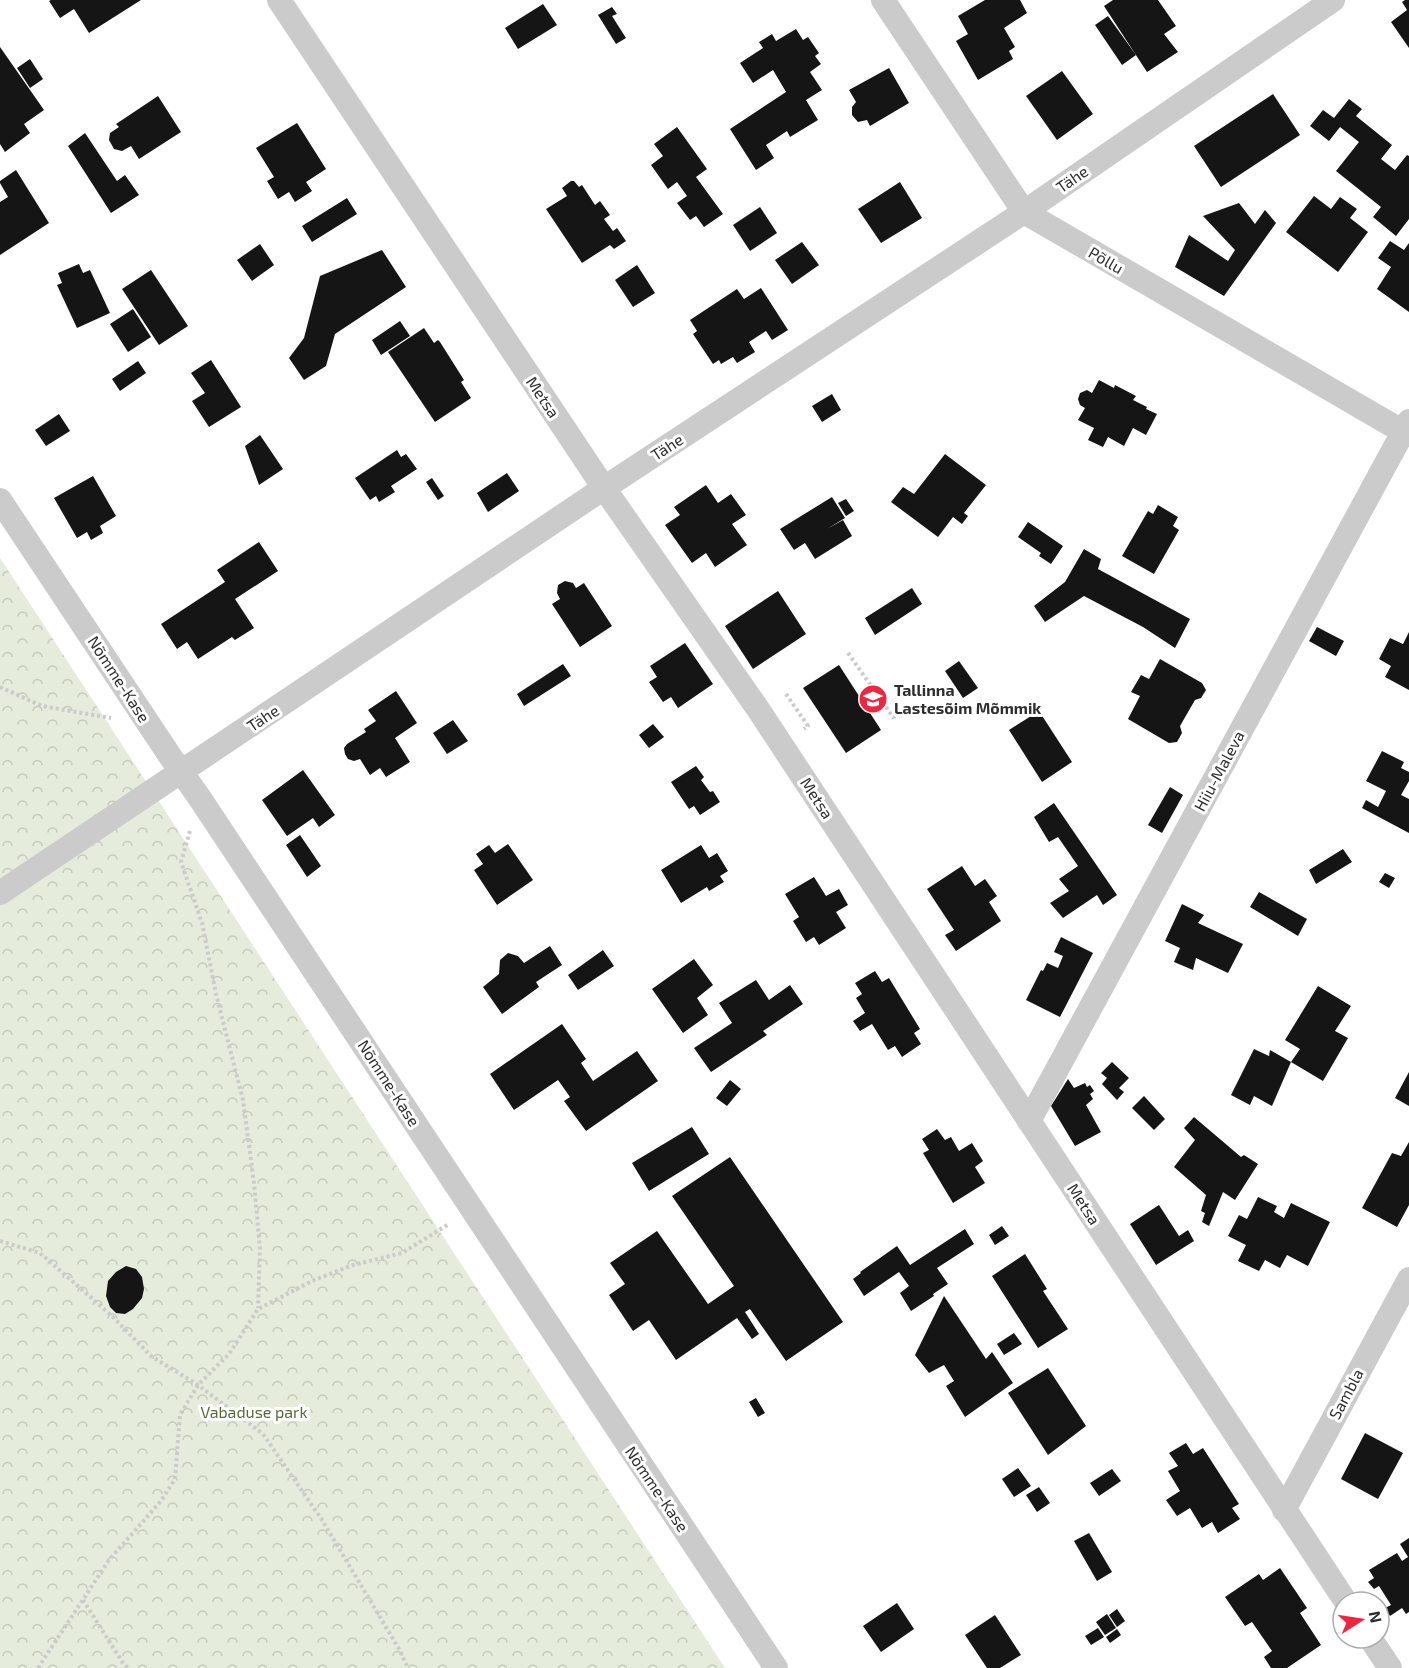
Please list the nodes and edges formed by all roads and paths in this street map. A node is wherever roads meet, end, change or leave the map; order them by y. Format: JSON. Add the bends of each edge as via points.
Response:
{"nodes":[{"id":1,"x":279,"y":0,"type":"edge"},
{"id":2,"x":883,"y":0,"type":"edge"},
{"id":3,"x":1333,"y":0,"type":"edge"},
{"id":4,"x":1024,"y":212,"type":"junction"},
{"id":5,"x":1407,"y":429,"type":"edge"},
{"id":6,"x":604,"y":489,"type":"junction"},
{"id":7,"x":0,"y":500,"type":"edge"},
{"id":8,"x":848,"y":653,"type":"dead end"},
{"id":9,"x":0,"y":687,"type":"edge"},
{"id":10,"x":920,"y":711,"type":"dead end"},
{"id":11,"x":118,"y":722,"type":"dead end"},
{"id":12,"x":182,"y":772,"type":"junction"},
{"id":13,"x":199,"y":797,"type":"junction"},
{"id":14,"x":0,"y":893,"type":"edge"},
{"id":15,"x":1029,"y":1120,"type":"junction"},
{"id":16,"x":472,"y":1209,"type":"junction"},
{"id":17,"x":0,"y":1240,"type":"edge"},
{"id":18,"x":1409,"y":1279,"type":"edge"},
{"id":19,"x":258,"y":1309,"type":"junction"},
{"id":20,"x":198,"y":1385,"type":"junction"},
{"id":21,"x":1284,"y":1510,"type":"junction"},
{"id":22,"x":1338,"y":1590,"type":"edge"},
{"id":23,"x":83,"y":1600,"type":"junction"},
{"id":24,"x":1378,"y":1650,"type":"edge"},
{"id":25,"x":38,"y":1668,"type":"edge"},
{"id":26,"x":128,"y":1668,"type":"edge"},
{"id":27,"x":408,"y":1668,"type":"edge"},
{"id":28,"x":776,"y":1668,"type":"edge"},
{"id":29,"x":1390,"y":1668,"type":"edge"}],
"edges":[{"from":1,"to":6,"type":"street","name":"Metsa"},
{"from":2,"to":4,"type":"street","name":"Põllu"},
{"from":3,"to":4,"type":"street","name":"Tähe"},
{"from":4,"to":5,"type":"street","name":"Põllu"},
{"from":4,"to":6,"type":"street","name":"Tähe"},
{"from":5,"to":15,"type":"street","name":"Hiiu-Maleva"},
{"from":6,"to":12,"type":"street","name":"Tähe"},
{"from":6,"to":15,"type":"street","name":"Metsa","via":[[760,712]]},
{"from":7,"to":12,"type":"street","name":"Nõmme-Kase"},
{"from":8,"to":10,"type":"path","via":[[893,717]]},
{"from":9,"to":11,"type":"path","via":[[42,706],[109,716]]},
{"from":12,"to":13,"type":"street","name":"Nõmme-Kase"},
{"from":12,"to":14,"type":"street","name":"Tähe"},
{"from":13,"to":16,"type":"street","name":"Nõmme-Kase"},
{"from":13,"to":19,"type":"path","via":[[181,862],[202,923],[243,1100],[260,1249]]},
{"from":15,"to":21,"type":"street","name":"Metsa"},
{"from":16,"to":19,"type":"path","via":[[402,1253],[314,1280]]},
{"from":16,"to":28,"type":"street","name":"Nõmme-Kase"},
{"from":17,"to":20,"type":"path","via":[[39,1253],[112,1316],[151,1356]]},
{"from":18,"to":21,"type":"street","name":"Sambla"},
{"from":19,"to":20,"type":"path","via":[[229,1354]]},
{"from":20,"to":23,"type":"path","via":[[180,1415],[175,1479],[161,1501],[109,1560]]},
{"from":20,"to":27,"type":"path","via":[[263,1434],[322,1520]]},
{"from":21,"to":22,"type":"street","name":"Metsa"},
{"from":23,"to":25,"type":"path"},
{"from":23,"to":26,"type":"path"},
{"from":24,"to":29,"type":"street"}]}
